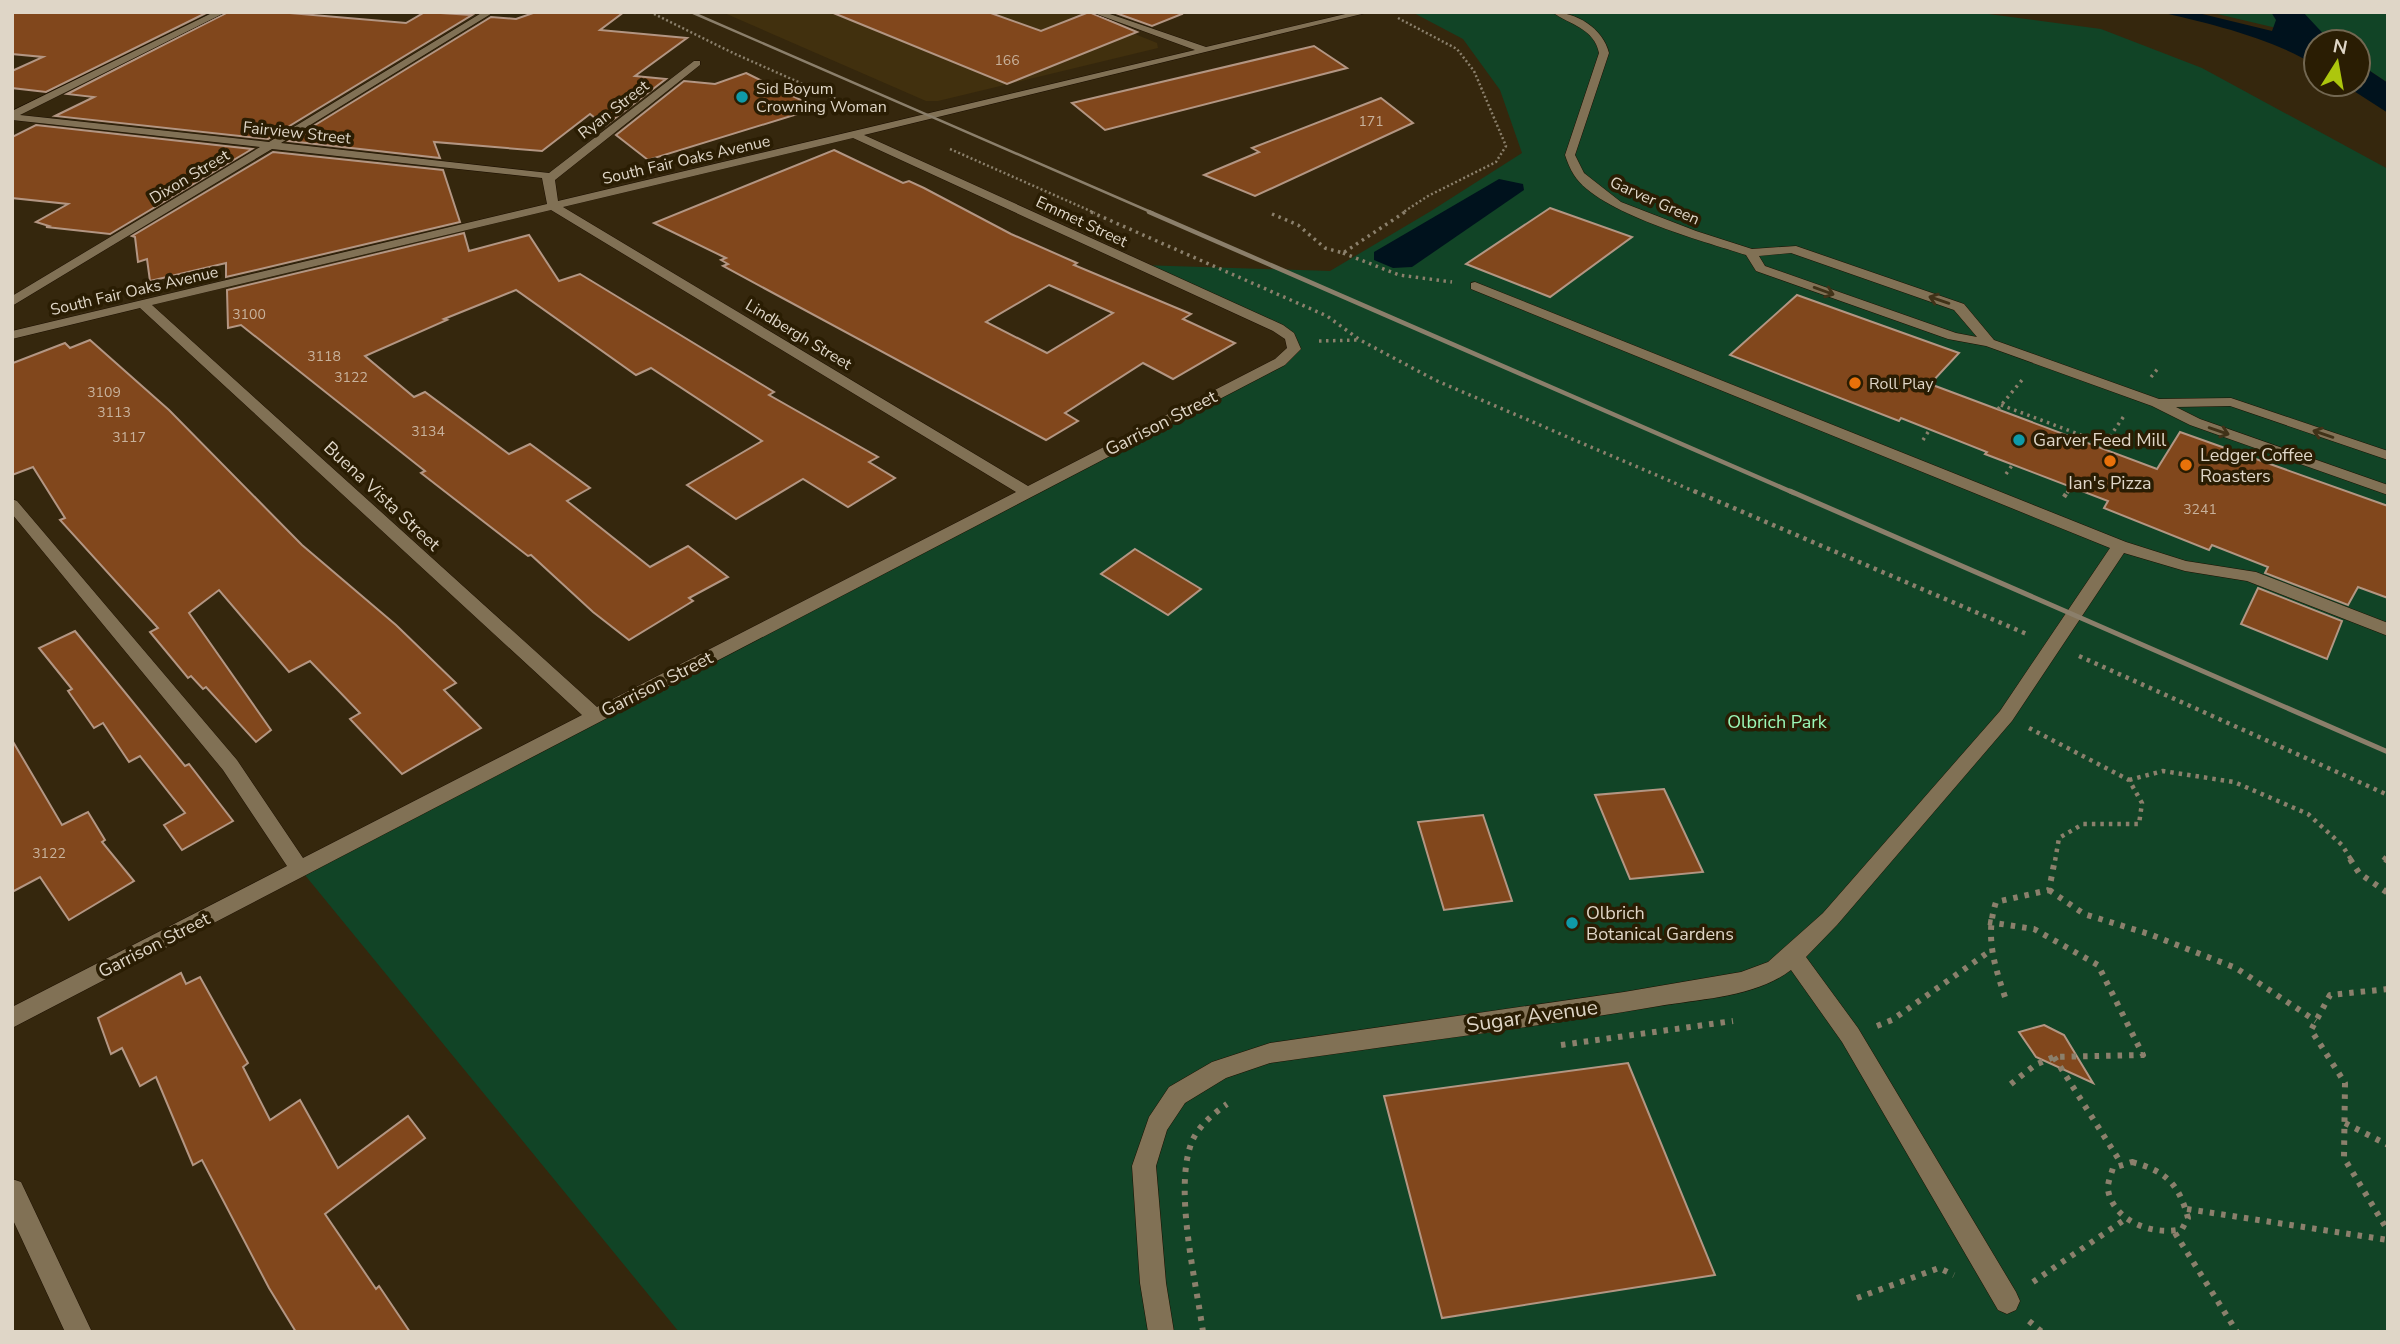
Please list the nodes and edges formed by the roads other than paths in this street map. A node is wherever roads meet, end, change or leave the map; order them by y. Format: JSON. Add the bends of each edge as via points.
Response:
{"nodes":[{"id":1,"x":222,"y":12,"type":"edge"},
{"id":2,"x":490,"y":12,"type":"edge"},
{"id":3,"x":1095,"y":12,"type":"edge"},
{"id":4,"x":1366,"y":12,"type":"edge"},
{"id":5,"x":1556,"y":12,"type":"edge"},
{"id":6,"x":1348,"y":14,"type":"edge"},
{"id":7,"x":1206,"y":50,"type":"junction"},
{"id":8,"x":697,"y":63,"type":"dead end"},
{"id":9,"x":12,"y":116,"type":"edge"},
{"id":10,"x":854,"y":134,"type":"junction"},
{"id":11,"x":270,"y":146,"type":"junction"},
{"id":12,"x":549,"y":180,"type":"junction"},
{"id":13,"x":553,"y":206,"type":"junction"},
{"id":14,"x":1751,"y":253,"type":"junction"},
{"id":15,"x":1475,"y":286,"type":"road end"},
{"id":16,"x":12,"y":302,"type":"edge"},
{"id":17,"x":143,"y":304,"type":"junction"},
{"id":18,"x":12,"y":335,"type":"edge"},
{"id":19,"x":1294,"y":342,"type":"joint"},
{"id":20,"x":1989,"y":343,"type":"junction"},
{"id":21,"x":2157,"y":402,"type":"junction"},
{"id":22,"x":2388,"y":456,"type":"edge"},
{"id":23,"x":2388,"y":491,"type":"edge"},
{"id":24,"x":1027,"y":492,"type":"junction"},
{"id":25,"x":12,"y":504,"type":"edge"},
{"id":26,"x":2120,"y":546,"type":"junction"},
{"id":27,"x":2388,"y":630,"type":"edge"},
{"id":28,"x":595,"y":716,"type":"junction"},
{"id":29,"x":300,"y":869,"type":"junction"},
{"id":30,"x":1793,"y":956,"type":"junction"},
{"id":31,"x":12,"y":1018,"type":"edge"},
{"id":32,"x":12,"y":1191,"type":"edge"},
{"id":33,"x":2007,"y":1301,"type":"road end"},
{"id":34,"x":79,"y":1332,"type":"edge"},
{"id":35,"x":1161,"y":1332,"type":"edge"}],
"edges":[{"from":1,"to":9,"type":"street"},
{"from":2,"to":11,"type":"street","name":"Dixon Street"},
{"from":3,"to":7,"type":"street"},
{"from":4,"to":6,"type":"street","name":"South Fair Oaks Avenue"},
{"from":5,"to":14,"type":"street","name":"Garver Green","via":[[1590,29],[1604,53],[1571,146],[1579,175],[1617,204]]},
{"from":6,"to":7,"type":"street","name":"South Fair Oaks Avenue"},
{"from":7,"to":10,"type":"street","name":"South Fair Oaks Avenue"},
{"from":8,"to":12,"type":"street","name":"Ryan Street"},
{"from":9,"to":11,"type":"street","name":"Fairview Street"},
{"from":10,"to":13,"type":"street","name":"South Fair Oaks Avenue"},
{"from":10,"to":19,"type":"street","name":"Emmet Street","via":[[1278,328]]},
{"from":11,"to":12,"type":"street","name":"Fairview Street","via":[[545,175]]},
{"from":11,"to":16,"type":"street","name":"Dixon Street"},
{"from":12,"to":13,"type":"street"},
{"from":13,"to":17,"type":"street","name":"South Fair Oaks Avenue"},
{"from":13,"to":24,"type":"street","name":"Lindbergh Street"},
{"from":14,"to":20,"type":"street","one_way":true,"via":[[1760,268],[1953,336]]},
{"from":20,"to":14,"type":"street","one_way":true,"via":[[1959,307],[1792,249]]},
{"from":15,"to":26,"type":"street"},
{"from":17,"to":18,"type":"street","name":"South Fair Oaks Avenue"},
{"from":17,"to":28,"type":"street","name":"Buena Vista Street"},
{"from":19,"to":24,"type":"street","name":"Garrison Street","via":[[1294,349],[1280,362]]},
{"from":20,"to":21,"type":"street"},
{"from":22,"to":21,"type":"street","one_way":true,"via":[[2231,402]]},
{"from":21,"to":23,"type":"street","one_way":true,"via":[[2195,422]]},
{"from":24,"to":28,"type":"street","name":"Garrison Street"},
{"from":25,"to":29,"type":"street","via":[[229,765]]},
{"from":26,"to":27,"type":"street","via":[[2185,566],[2250,576]]},
{"from":26,"to":30,"type":"street","name":"Sugar Avenue","via":[[2012,708]]},
{"from":28,"to":29,"type":"street","name":"Garrison Street"},
{"from":29,"to":31,"type":"street","name":"Garrison Street"},
{"from":30,"to":33,"type":"street","via":[[1850,1035]]},
{"from":30,"to":35,"type":"street","name":"Sugar Avenue","via":[[1776,969],[1741,982],[1270,1053],[1220,1069],[1177,1095],[1157,1125],[1144,1166]]},
{"from":32,"to":34,"type":"street"}]}
